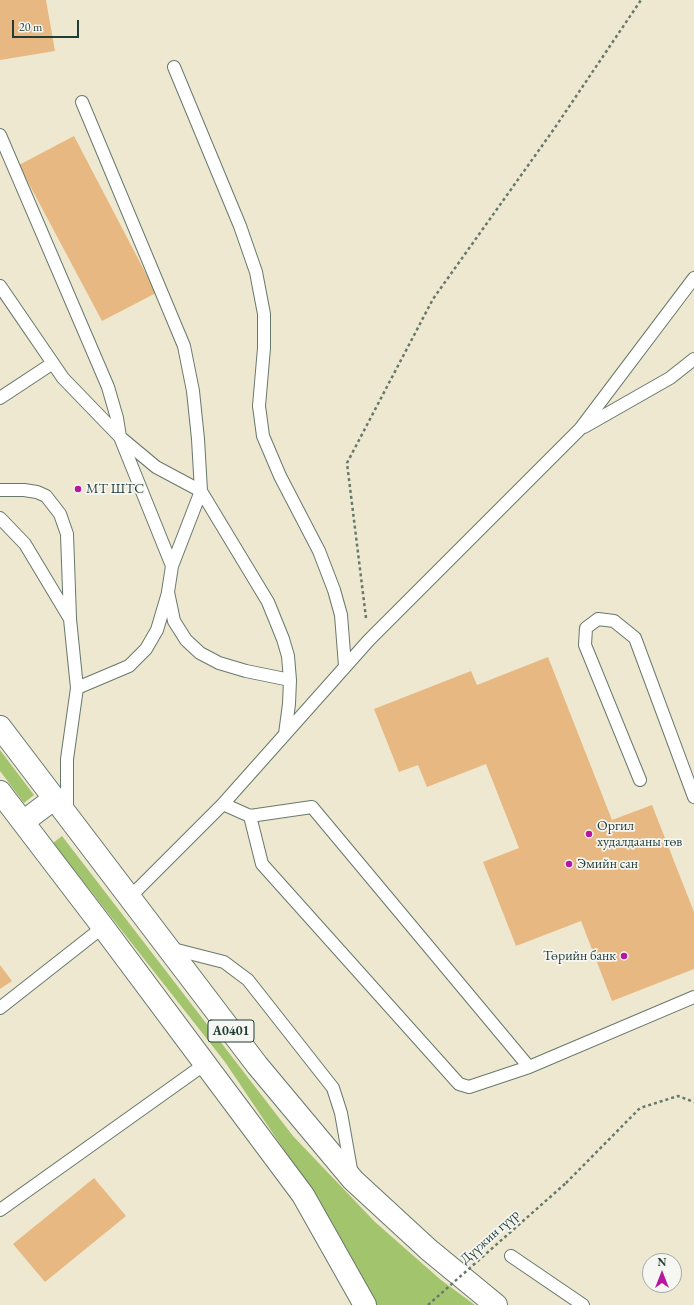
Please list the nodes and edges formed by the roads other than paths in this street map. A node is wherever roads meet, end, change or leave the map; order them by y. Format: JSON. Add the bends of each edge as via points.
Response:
{"nodes":[{"id":1,"x":174,"y":67,"type":"dead end"},
{"id":2,"x":82,"y":102,"type":"dead end"},
{"id":3,"x":0,"y":135,"type":"edge"},
{"id":4,"x":694,"y":278,"type":"edge"},
{"id":5,"x":0,"y":286,"type":"edge"},
{"id":6,"x":694,"y":359,"type":"edge"},
{"id":7,"x":53,"y":363,"type":"junction"},
{"id":8,"x":0,"y":398,"type":"edge"},
{"id":9,"x":580,"y":429,"type":"junction"},
{"id":10,"x":120,"y":437,"type":"junction"},
{"id":11,"x":0,"y":490,"type":"edge"},
{"id":12,"x":201,"y":491,"type":"junction"},
{"id":13,"x":0,"y":518,"type":"edge"},
{"id":14,"x":172,"y":566,"type":"junction"},
{"id":15,"x":168,"y":592,"type":"junction"},
{"id":16,"x":70,"y":619,"type":"junction"},
{"id":17,"x":346,"y":666,"type":"junction"},
{"id":18,"x":290,"y":680,"type":"junction"},
{"id":19,"x":78,"y":688,"type":"junction"},
{"id":20,"x":0,"y":727,"type":"edge"},
{"id":21,"x":285,"y":734,"type":"junction"},
{"id":22,"x":640,"y":780,"type":"dead end"},
{"id":23,"x":0,"y":792,"type":"edge"},
{"id":24,"x":694,"y":797,"type":"edge"},
{"id":25,"x":223,"y":804,"type":"junction"},
{"id":26,"x":61,"y":806,"type":"junction"},
{"id":27,"x":250,"y":816,"type":"junction"},
{"id":28,"x":23,"y":822,"type":"junction"},
{"id":29,"x":130,"y":897,"type":"junction"},
{"id":30,"x":103,"y":927,"type":"junction"},
{"id":31,"x":167,"y":947,"type":"junction"},
{"id":32,"x":694,"y":997,"type":"edge"},
{"id":33,"x":0,"y":1008,"type":"edge"},
{"id":34,"x":205,"y":1064,"type":"junction"},
{"id":35,"x":529,"y":1067,"type":"junction"},
{"id":36,"x":353,"y":1180,"type":"junction"},
{"id":37,"x":0,"y":1210,"type":"edge"},
{"id":38,"x":511,"y":1256,"type":"dead end"},
{"id":39,"x":365,"y":1305,"type":"edge"},
{"id":40,"x":496,"y":1305,"type":"edge"},
{"id":41,"x":584,"y":1305,"type":"edge"}],
"edges":[{"from":1,"to":17,"type":"lane","via":[[240,226],[256,272],[264,314],[259,406],[262,436],[319,551],[334,590],[341,615]]},
{"from":2,"to":12,"type":"lane","via":[[184,346],[193,391]]},
{"from":3,"to":10,"type":"lane","via":[[108,387]]},
{"from":4,"to":9,"type":"lane"},
{"from":5,"to":7,"type":"lane"},
{"from":6,"to":9,"type":"lane","via":[[670,378]]},
{"from":7,"to":8,"type":"lane"},
{"from":7,"to":10,"type":"lane","via":[[63,378]]},
{"from":9,"to":17,"type":"lane"},
{"from":10,"to":12,"type":"lane","via":[[156,467]]},
{"from":10,"to":14,"type":"lane"},
{"from":11,"to":16,"type":"lane","via":[[37,492],[46,496],[60,514],[68,534]]},
{"from":12,"to":14,"type":"lane"},
{"from":12,"to":18,"type":"lane","via":[[268,602],[284,639]]},
{"from":13,"to":16,"type":"lane","via":[[24,544]]},
{"from":14,"to":15,"type":"lane"},
{"from":15,"to":18,"type":"lane","via":[[174,621],[186,640],[200,653],[219,663]]},
{"from":15,"to":19,"type":"lane","via":[[157,630],[146,649],[129,666]]},
{"from":16,"to":19,"type":"lane"},
{"from":17,"to":21,"type":"lane"},
{"from":18,"to":21,"type":"lane"},
{"from":19,"to":26,"type":"lane"},
{"from":20,"to":26,"type":"highway","number":"A0401"},
{"from":21,"to":25,"type":"lane"},
{"from":22,"to":24,"type":"lane","via":[[585,645],[586,628],[598,618],[614,621],[634,638]]},
{"from":23,"to":28,"type":"highway","number":"A0401"},
{"from":25,"to":27,"type":"lane"},
{"from":25,"to":29,"type":"lane"},
{"from":26,"to":28,"type":"highway"},
{"from":26,"to":29,"type":"highway","number":"A0401"},
{"from":27,"to":35,"type":"lane","via":[[312,807]]},
{"from":27,"to":35,"type":"lane","via":[[262,864],[460,1084],[468,1087]]},
{"from":28,"to":30,"type":"highway","number":"A0401"},
{"from":29,"to":31,"type":"highway","number":"A0401"},
{"from":30,"to":33,"type":"lane"},
{"from":30,"to":34,"type":"highway","number":"A0401"},
{"from":31,"to":36,"type":"highway","number":"A0401","via":[[257,1065]]},
{"from":31,"to":36,"type":"lane","via":[[224,962],[248,980],[333,1088],[341,1113]]},
{"from":32,"to":35,"type":"lane"},
{"from":34,"to":37,"type":"lane"},
{"from":34,"to":39,"type":"highway","number":"A0401","via":[[302,1195]]},
{"from":36,"to":40,"type":"highway","number":"A0401","via":[[429,1250]]},
{"from":38,"to":41,"type":"lane"}]}
